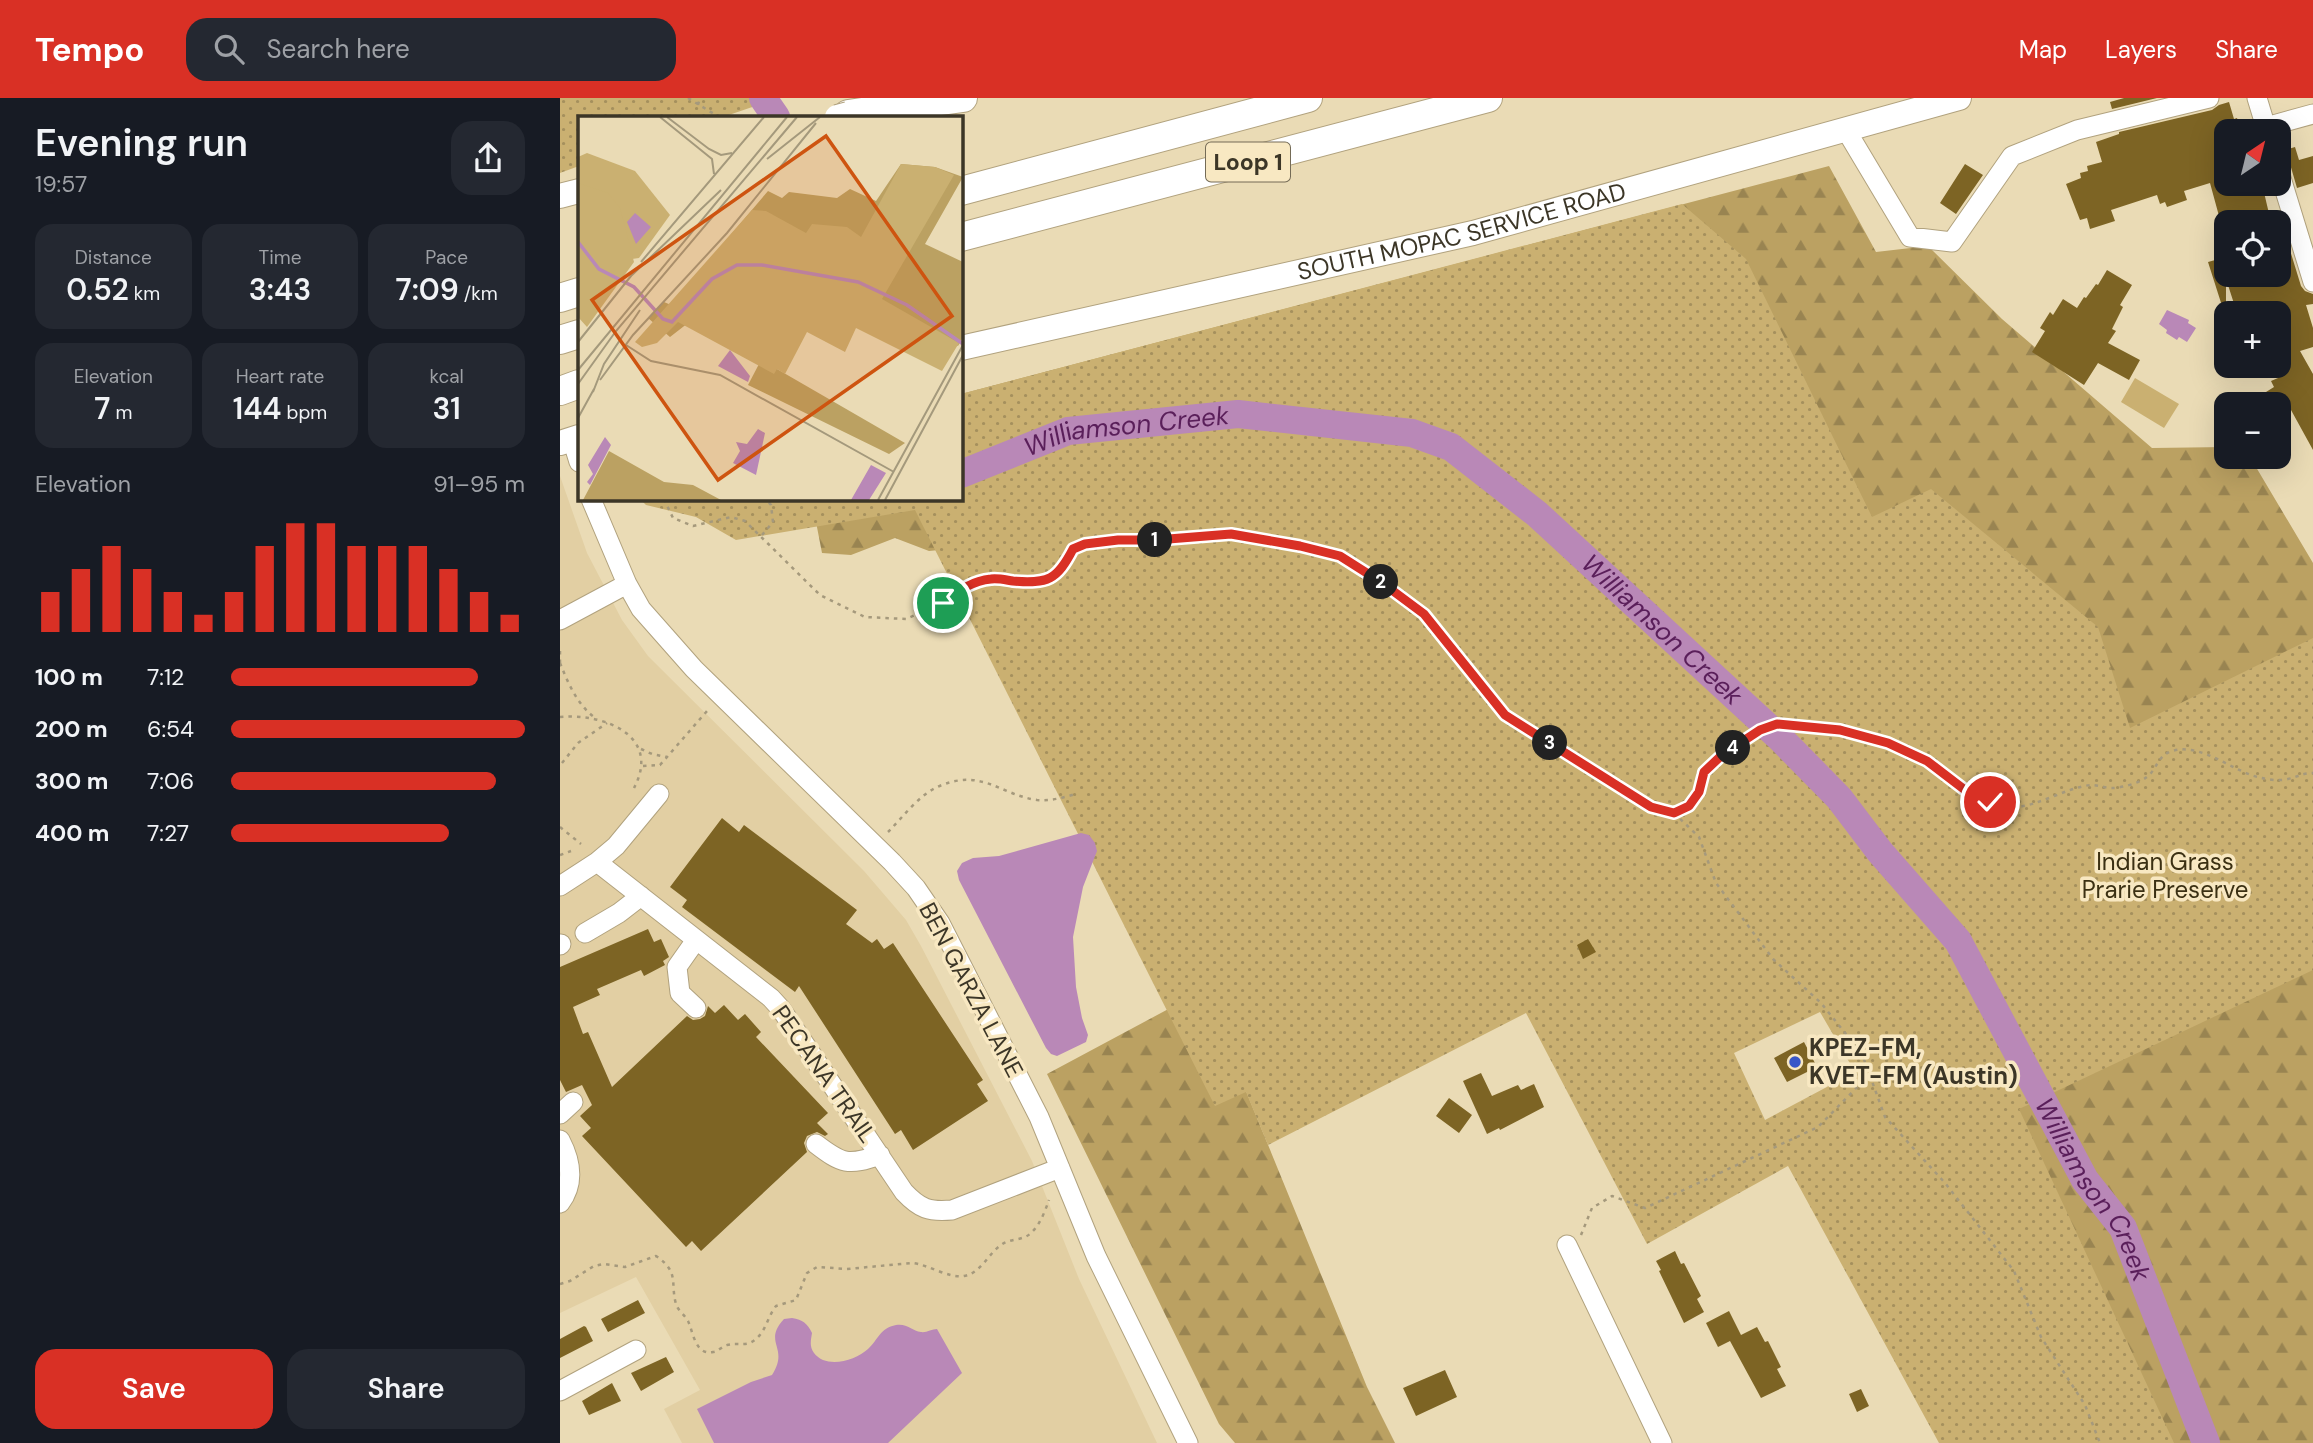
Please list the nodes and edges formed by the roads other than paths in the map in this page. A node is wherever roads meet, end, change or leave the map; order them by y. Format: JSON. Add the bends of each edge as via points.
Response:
{"nodes":[{"id":1,"x":890,"y":98,"type":"edge"},
{"id":2,"x":963,"y":98,"type":"edge"},
{"id":3,"x":1308,"y":98,"type":"edge"},
{"id":4,"x":1489,"y":98,"type":"edge"},
{"id":5,"x":1959,"y":98,"type":"edge"},
{"id":6,"x":2208,"y":98,"type":"edge"},
{"id":7,"x":2257,"y":98,"type":"edge"},
{"id":8,"x":2313,"y":114,"type":"edge"},
{"id":9,"x":843,"y":116,"type":"edge"},
{"id":10,"x":2264,"y":119,"type":"edge"},
{"id":11,"x":2291,"y":121,"type":"edge"},
{"id":12,"x":1846,"y":130,"type":"junction"},
{"id":13,"x":578,"y":191,"type":"edge"},
{"id":14,"x":962,"y":191,"type":"edge"},
{"id":15,"x":560,"y":196,"type":"edge"},
{"id":16,"x":2287,"y":196,"type":"edge"},
{"id":17,"x":1007,"y":225,"type":"junction"},
{"id":18,"x":962,"y":237,"type":"edge"},
{"id":19,"x":962,"y":248,"type":"edge"},
{"id":20,"x":2313,"y":282,"type":"edge"},
{"id":21,"x":578,"y":292,"type":"edge"},
{"id":22,"x":560,"y":298,"type":"edge"},
{"id":23,"x":578,"y":334,"type":"edge"},
{"id":24,"x":560,"y":340,"type":"edge"},
{"id":25,"x":962,"y":348,"type":"edge"},
{"id":26,"x":578,"y":384,"type":"edge"},
{"id":27,"x":560,"y":391,"type":"edge"},
{"id":28,"x":591,"y":500,"type":"edge"},
{"id":29,"x":627,"y":583,"type":"junction"},
{"id":30,"x":560,"y":620,"type":"edge"},
{"id":31,"x":659,"y":794,"type":"dead end"},
{"id":32,"x":597,"y":862,"type":"junction"},
{"id":33,"x":560,"y":886,"type":"edge"},
{"id":34,"x":641,"y":896,"type":"junction"},
{"id":35,"x":585,"y":933,"type":"dead end"},
{"id":36,"x":696,"y":940,"type":"junction"},
{"id":37,"x":696,"y":1008,"type":"dead end"},
{"id":38,"x":560,"y":1140,"type":"edge"},
{"id":39,"x":816,"y":1144,"type":"dead end"},
{"id":40,"x":880,"y":1155,"type":"junction"},
{"id":41,"x":1060,"y":1168,"type":"junction"},
{"id":42,"x":560,"y":1203,"type":"edge"},
{"id":43,"x":1569,"y":1249,"type":"road end"},
{"id":44,"x":636,"y":1350,"type":"dead end"},
{"id":45,"x":560,"y":1391,"type":"edge"},
{"id":46,"x":1188,"y":1443,"type":"edge"},
{"id":47,"x":1662,"y":1443,"type":"edge"}],
"edges":[{"from":1,"to":9,"type":"main road"},
{"from":2,"to":9,"type":"highway"},
{"from":3,"to":14,"type":"highway","number":"Loop 1"},
{"from":4,"to":17,"type":"highway","number":"Loop 1"},
{"from":5,"to":12,"type":"main road","name":"SOUTH MOPAC SERVICE ROAD"},
{"from":6,"to":12,"type":"street","via":[[2077,130],[2012,156],[1952,242],[1910,237]]},
{"from":7,"to":10,"type":"street"},
{"from":8,"to":11,"type":"street"},
{"from":12,"to":25,"type":"main road","name":"SOUTH MOPAC SERVICE ROAD","via":[[1473,233]]},
{"from":13,"to":15,"type":"main road"},
{"from":16,"to":20,"type":"street"},
{"from":17,"to":18,"type":"highway","number":"Loop 1"},
{"from":17,"to":19,"type":"highway"},
{"from":21,"to":22,"type":"highway"},
{"from":23,"to":24,"type":"highway"},
{"from":26,"to":27,"type":"highway"},
{"from":28,"to":29,"type":"street","name":"BEN GARZA LANE"},
{"from":29,"to":30,"type":"street"},
{"from":29,"to":41,"type":"street","name":"BEN GARZA LANE","via":[[641,609],[694,669],[916,888],[940,923],[1039,1117]]},
{"from":31,"to":32,"type":"street"},
{"from":32,"to":33,"type":"street"},
{"from":32,"to":34,"type":"street","name":"PECANA TRAIL"},
{"from":34,"to":35,"type":"street"},
{"from":34,"to":36,"type":"street","name":"PECANA TRAIL"},
{"from":36,"to":37,"type":"street","via":[[677,967],[680,993]]},
{"from":36,"to":40,"type":"street","name":"PECANA TRAIL","via":[[781,1009]]},
{"from":38,"to":42,"type":"street","via":[[570,1175]]},
{"from":39,"to":40,"type":"street","via":[[837,1160],[859,1162]]},
{"from":40,"to":41,"type":"street","name":"PECANA TRAIL","via":[[916,1205],[940,1211]]},
{"from":41,"to":46,"type":"street","name":"BEN GARZA LANE","via":[[1096,1256]]},
{"from":43,"to":47,"type":"street"},
{"from":44,"to":45,"type":"street"}]}
